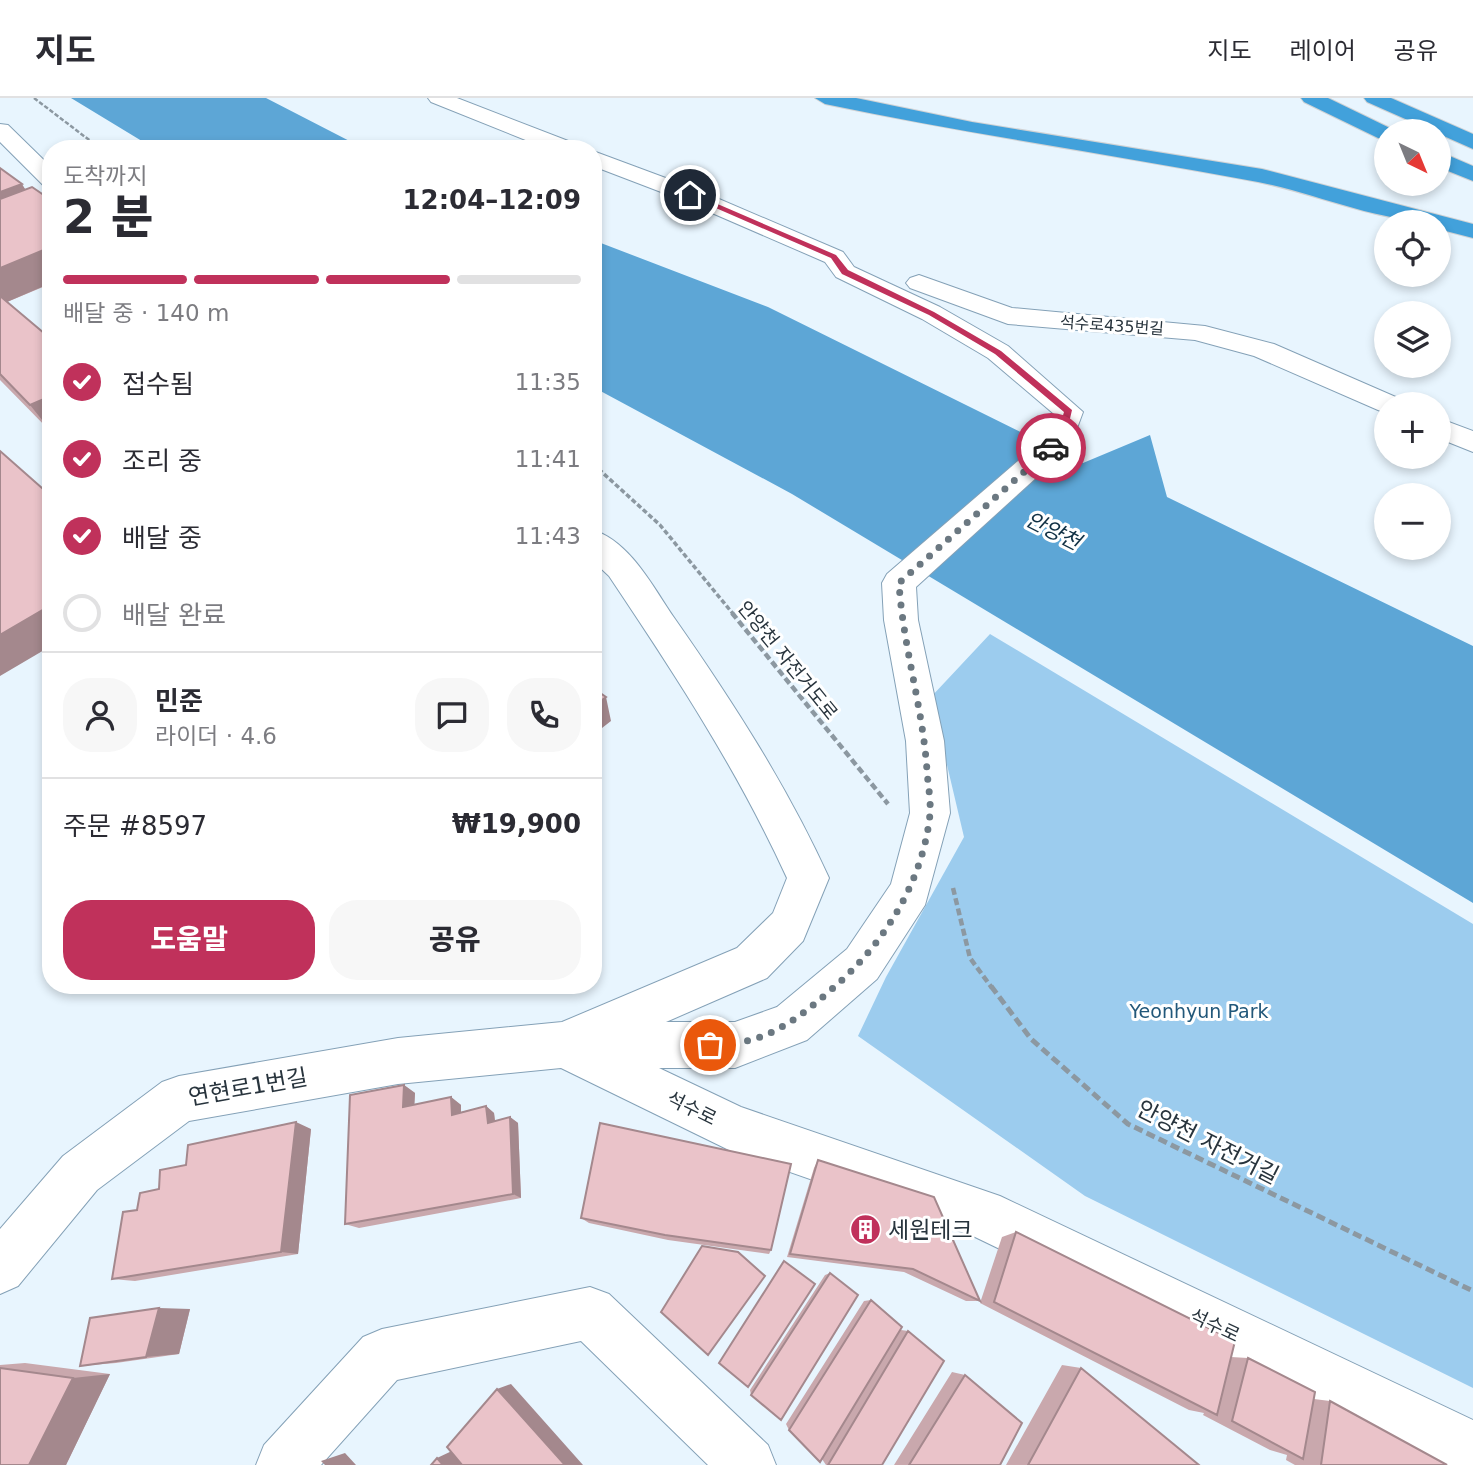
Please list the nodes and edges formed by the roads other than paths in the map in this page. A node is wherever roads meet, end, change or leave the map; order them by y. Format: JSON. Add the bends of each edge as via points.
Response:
{"nodes":[{"id":1,"x":438,"y":98,"type":"edge"},
{"id":2,"x":825,"y":98,"type":"edge"},
{"id":3,"x":1311,"y":98,"type":"edge"},
{"id":4,"x":1374,"y":98,"type":"edge"},
{"id":5,"x":1374,"y":127,"type":"edge"},
{"id":6,"x":0,"y":131,"type":"edge"},
{"id":7,"x":545,"y":140,"type":"edge"},
{"id":8,"x":1473,"y":142,"type":"edge"},
{"id":9,"x":602,"y":161,"type":"edge"},
{"id":10,"x":1451,"y":164,"type":"edge"},
{"id":11,"x":42,"y":171,"type":"edge"},
{"id":12,"x":1473,"y":174,"type":"edge"},
{"id":13,"x":1473,"y":231,"type":"edge"},
{"id":14,"x":834,"y":257,"type":"junction"},
{"id":15,"x":1374,"y":398,"type":"edge"},
{"id":16,"x":1451,"y":433,"type":"edge"},
{"id":17,"x":1473,"y":442,"type":"edge"},
{"id":18,"x":602,"y":550,"type":"edge"},
{"id":19,"x":563,"y":1045,"type":"junction"},
{"id":20,"x":0,"y":1268,"type":"edge"},
{"id":21,"x":1473,"y":1449,"type":"edge"},
{"id":22,"x":284,"y":1465,"type":"edge"},
{"id":23,"x":748,"y":1465,"type":"edge"}],
"edges":[{"from":1,"to":7,"type":"street"},
{"from":2,"to":13,"type":"highway","via":[[972,128],[1262,176]]},
{"from":3,"to":5,"type":"highway"},
{"from":4,"to":8,"type":"highway"},
{"from":6,"to":11,"type":"street"},
{"from":9,"to":14,"type":"street","name":"석수로435번길"},
{"from":10,"to":12,"type":"highway"},
{"from":14,"to":15,"type":"street","name":"석수로435번길","via":[[878,265],[1008,316],[1143,325],[1208,335],[1264,350]]},
{"from":14,"to":19,"type":"street","name":"석수로435번길","via":[[845,272],[931,313],[998,352],[1069,412],[1060,440],[899,583],[901,620],[925,741],[930,813],[910,892],[862,964],[791,1024],[735,1045]]},
{"from":16,"to":17,"type":"street"},
{"from":18,"to":19,"type":"street","via":[[621,567],[709,696],[767,792],[808,877],[788,927],[752,963]]},
{"from":19,"to":20,"type":"street","name":"연현로1번길","via":[[398,1061],[179,1099],[80,1173]]},
{"from":19,"to":21,"type":"street","name":"석수로","via":[[733,1128],[982,1214]]},
{"from":22,"to":23,"type":"street","via":[[382,1356],[590,1314]]}]}
